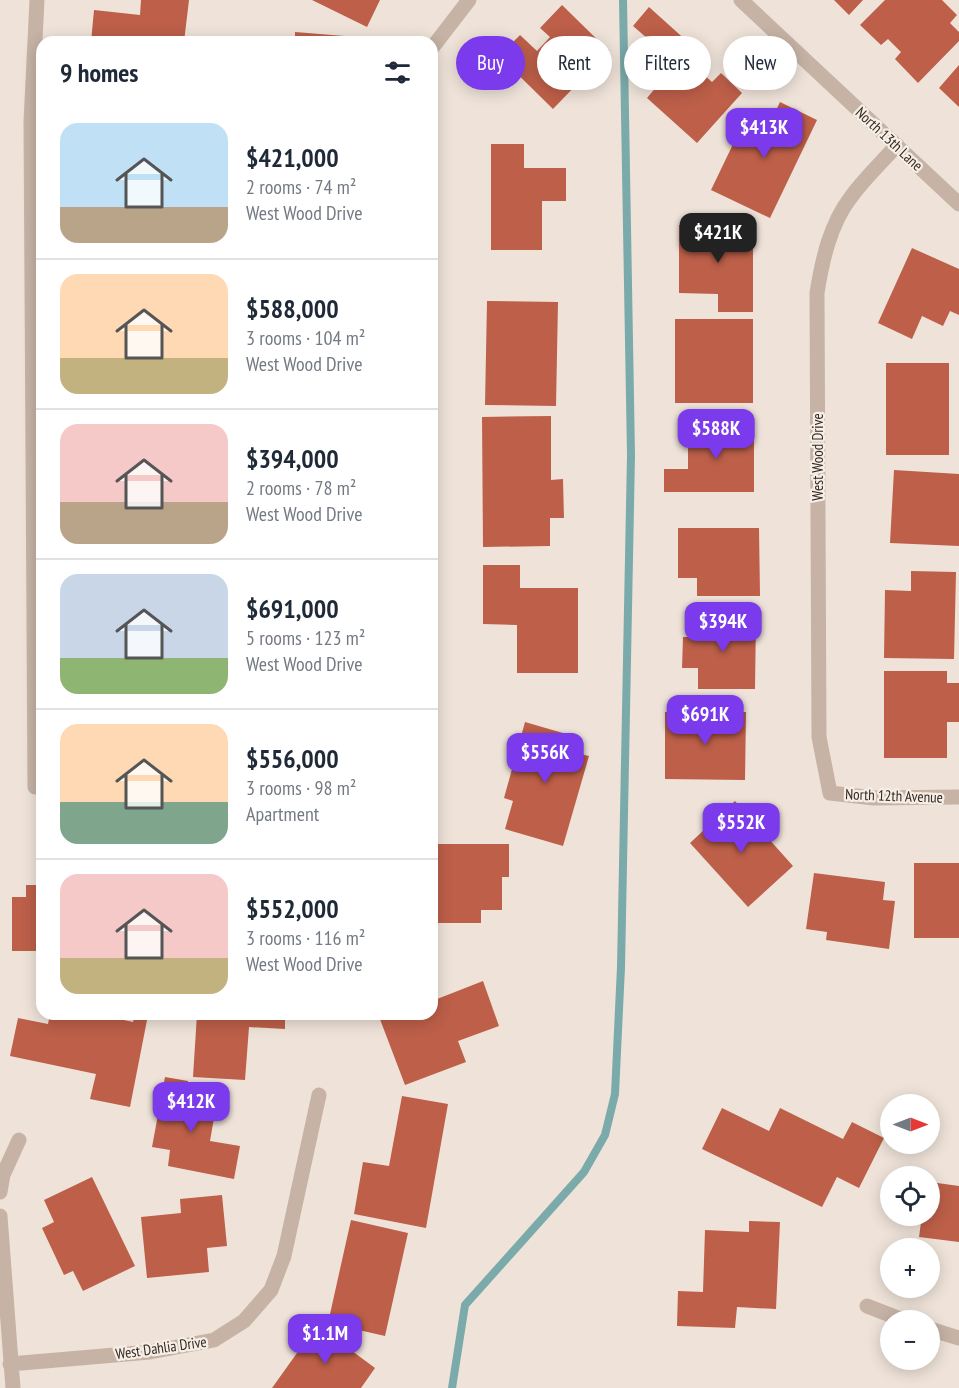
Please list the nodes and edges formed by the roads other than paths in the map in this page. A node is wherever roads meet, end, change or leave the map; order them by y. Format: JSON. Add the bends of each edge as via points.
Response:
{"nodes":[{"id":1,"x":37,"y":0,"type":"edge"},
{"id":2,"x":469,"y":0,"type":"edge"},
{"id":3,"x":741,"y":0,"type":"edge"},
{"id":4,"x":438,"y":40,"type":"edge"},
{"id":5,"x":897,"y":145,"type":"junction"},
{"id":6,"x":959,"y":204,"type":"edge"},
{"id":7,"x":36,"y":394,"type":"edge"},
{"id":8,"x":36,"y":618,"type":"edge"},
{"id":9,"x":35,"y":787,"type":"dead end"},
{"id":10,"x":830,"y":793,"type":"joint"},
{"id":11,"x":959,"y":797,"type":"edge"},
{"id":12,"x":319,"y":1095,"type":"dead end"},
{"id":13,"x":20,"y":1140,"type":"dead end"},
{"id":14,"x":0,"y":1192,"type":"edge"},
{"id":15,"x":0,"y":1216,"type":"edge"},
{"id":16,"x":867,"y":1306,"type":"dead end"},
{"id":17,"x":880,"y":1311,"type":"edge"},
{"id":18,"x":940,"y":1332,"type":"edge"},
{"id":19,"x":959,"y":1338,"type":"edge"},
{"id":20,"x":10,"y":1364,"type":"junction"},
{"id":21,"x":13,"y":1388,"type":"edge"}],
"edges":[{"from":1,"to":7,"type":"street","via":[[31,121]]},
{"from":2,"to":4,"type":"street"},
{"from":3,"to":5,"type":"street","name":"North 13th Lane"},
{"from":5,"to":6,"type":"street","name":"North 13th Lane"},
{"from":5,"to":10,"type":"street","name":"West Wood Drive","via":[[849,199],[822,261],[817,293],[819,737]]},
{"from":8,"to":9,"type":"street"},
{"from":10,"to":11,"type":"street","name":"North 12th Avenue","via":[[874,798]]},
{"from":12,"to":20,"type":"street","name":"West Dahlia Drive","via":[[285,1256],[271,1290],[244,1321],[214,1340],[150,1352]]},
{"from":13,"to":14,"type":"street","via":[[3,1175]]},
{"from":15,"to":20,"type":"street"},
{"from":16,"to":17,"type":"street"},
{"from":18,"to":19,"type":"street"},
{"from":20,"to":21,"type":"street"}]}
